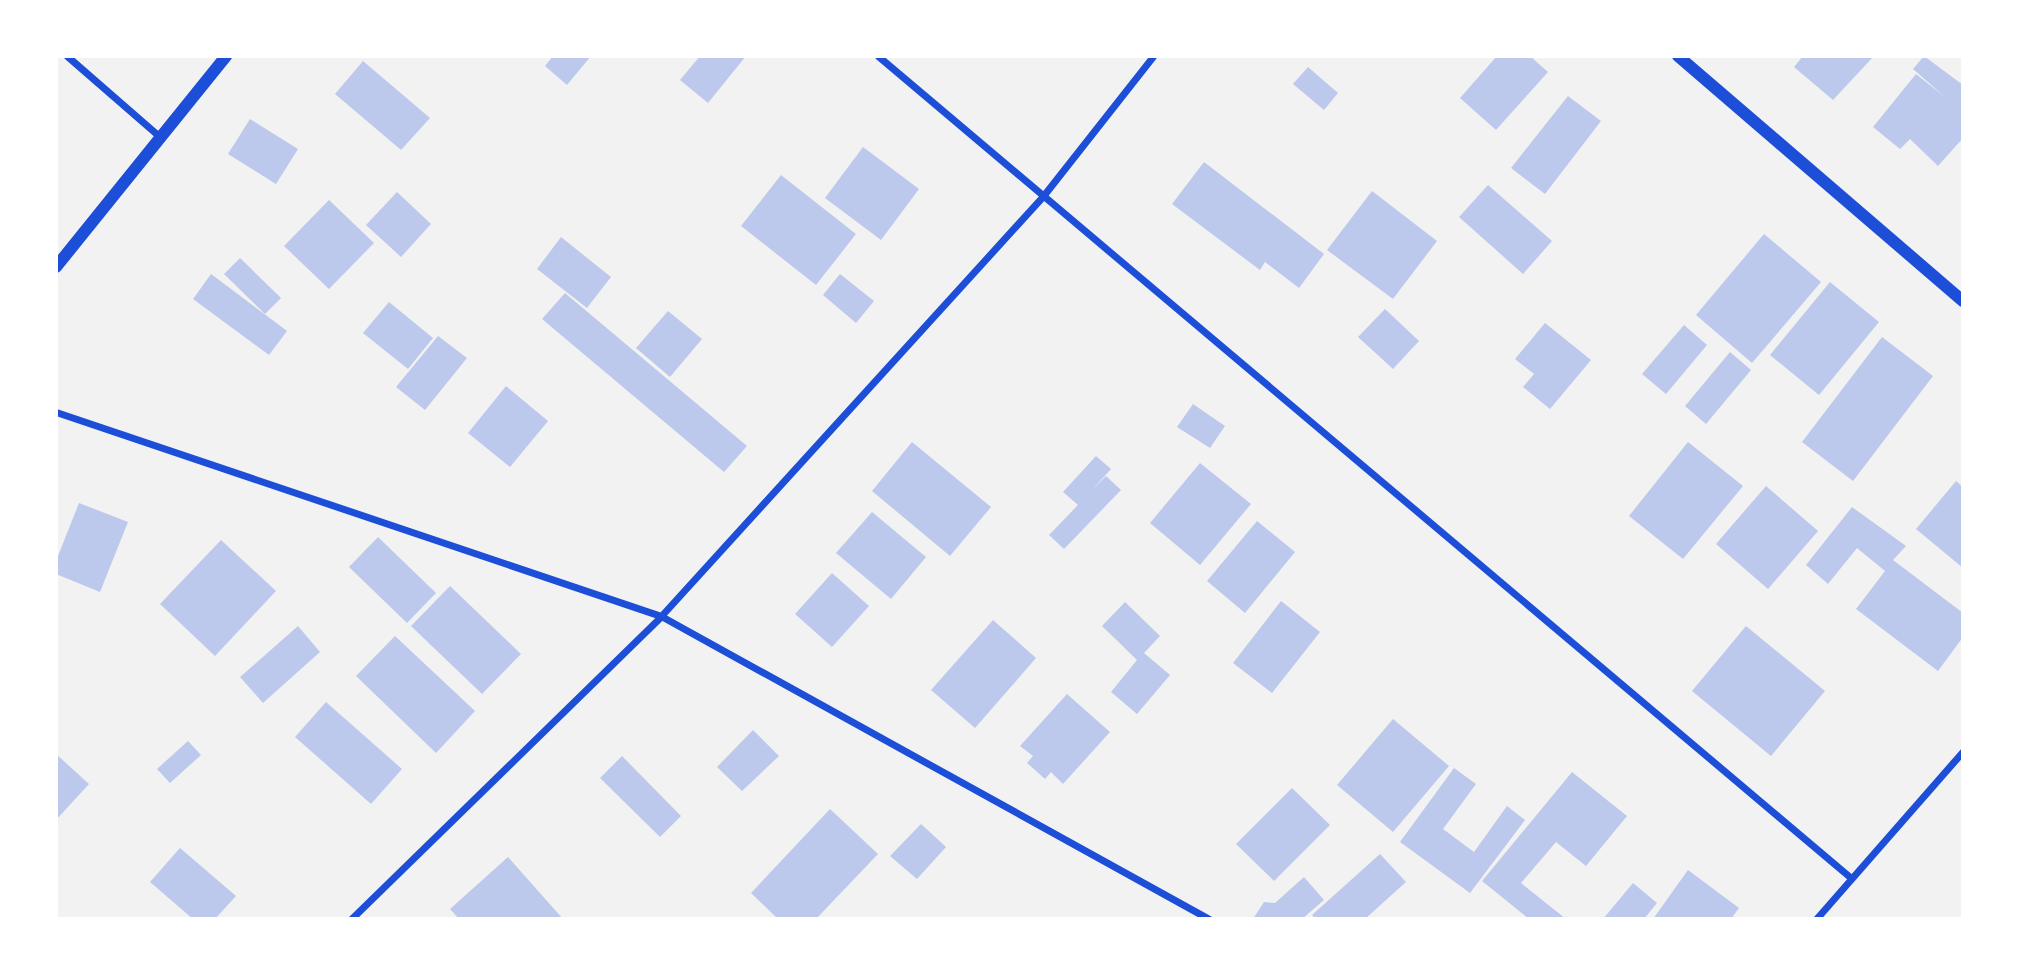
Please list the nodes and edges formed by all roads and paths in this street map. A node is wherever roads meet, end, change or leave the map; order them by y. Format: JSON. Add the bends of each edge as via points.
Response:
{"nodes":[{"id":1,"x":67,"y":56,"type":"edge"},
{"id":2,"x":226,"y":56,"type":"edge"},
{"id":3,"x":877,"y":56,"type":"edge"},
{"id":4,"x":1153,"y":56,"type":"edge"},
{"id":5,"x":1678,"y":56,"type":"edge"},
{"id":6,"x":159,"y":136,"type":"junction"},
{"id":7,"x":1043,"y":196,"type":"junction"},
{"id":8,"x":56,"y":267,"type":"edge"},
{"id":9,"x":1963,"y":301,"type":"edge"},
{"id":10,"x":56,"y":412,"type":"edge"},
{"id":11,"x":661,"y":615,"type":"junction"},
{"id":12,"x":1963,"y":751,"type":"edge"},
{"id":13,"x":1851,"y":878,"type":"junction"},
{"id":14,"x":351,"y":919,"type":"edge"},
{"id":15,"x":1209,"y":919,"type":"edge"},
{"id":16,"x":1816,"y":919,"type":"edge"}],
"edges":[{"from":1,"to":6,"type":"street"},
{"from":2,"to":6,"type":"street"},
{"from":3,"to":7,"type":"street"},
{"from":4,"to":7,"type":"street"},
{"from":5,"to":9,"type":"street"},
{"from":6,"to":8,"type":"street"},
{"from":7,"to":11,"type":"street"},
{"from":7,"to":13,"type":"street"},
{"from":10,"to":11,"type":"street"},
{"from":11,"to":14,"type":"street"},
{"from":11,"to":15,"type":"street"},
{"from":12,"to":13,"type":"street"},
{"from":13,"to":16,"type":"street"}]}
